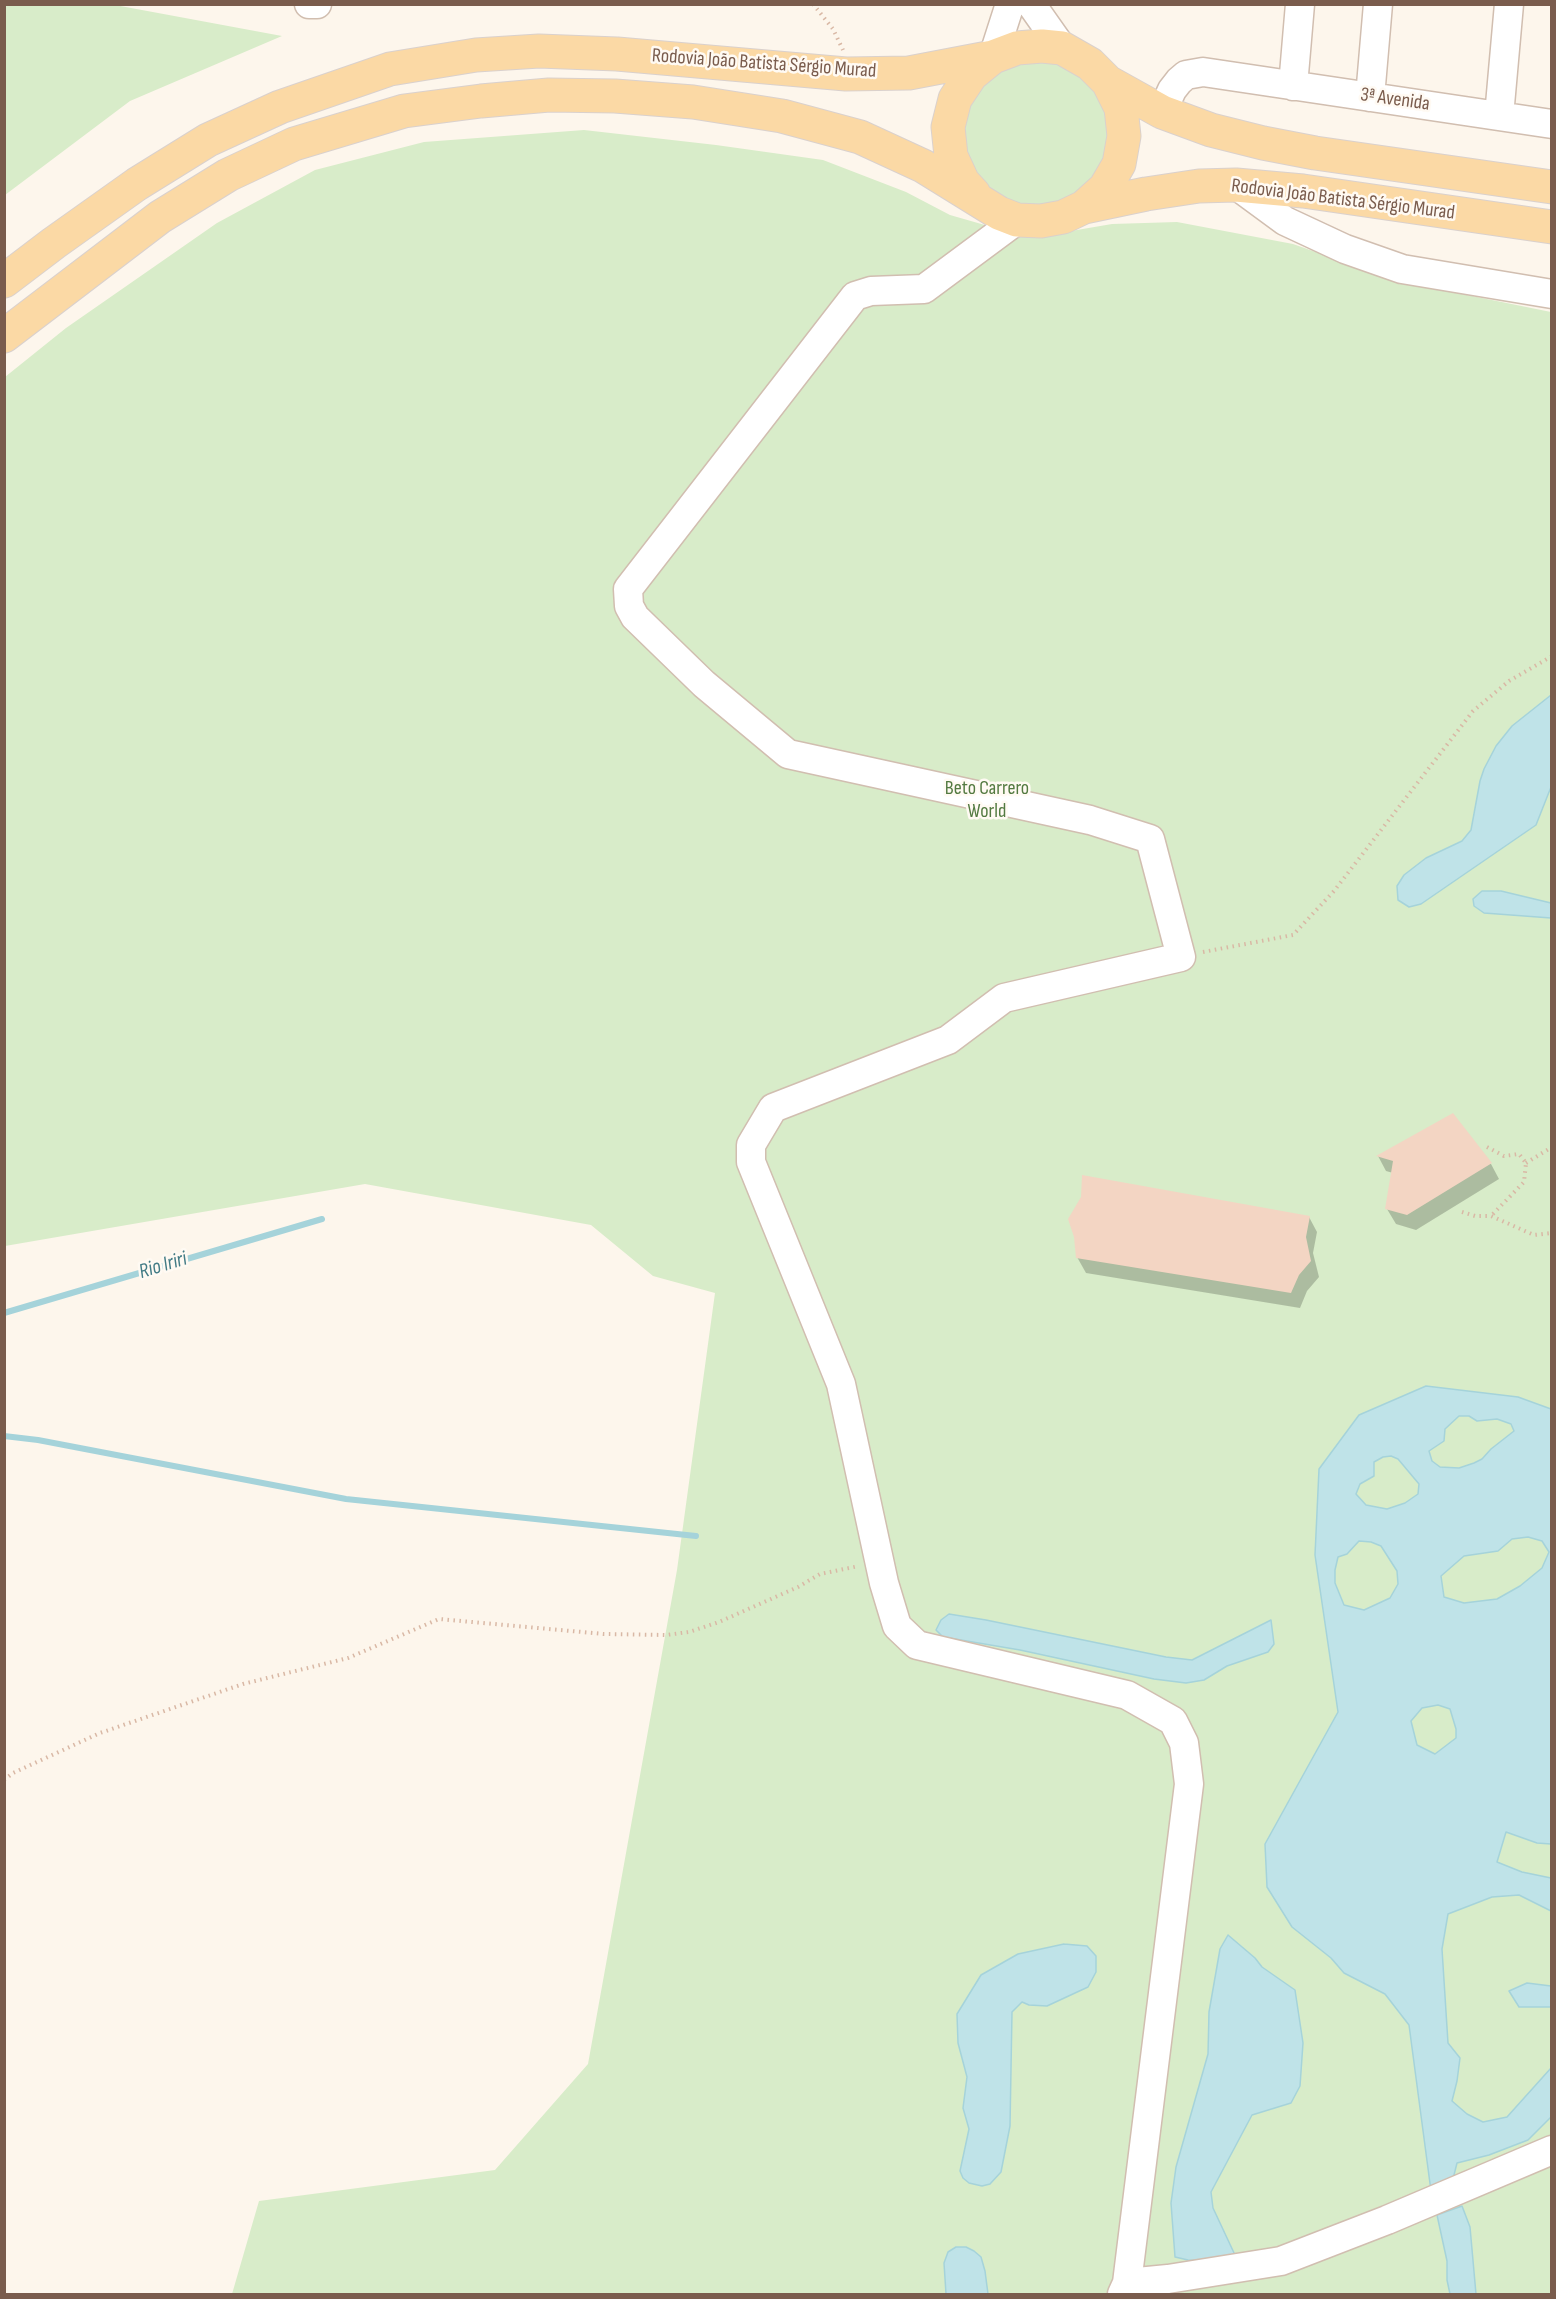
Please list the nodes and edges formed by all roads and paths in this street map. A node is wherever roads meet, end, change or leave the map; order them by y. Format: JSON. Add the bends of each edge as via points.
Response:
{"nodes":[{"id":1,"x":309,"y":4,"type":"edge"},
{"id":2,"x":316,"y":4,"type":"edge"},
{"id":3,"x":813,"y":4,"type":"edge"},
{"id":4,"x":1011,"y":4,"type":"edge"},
{"id":5,"x":1031,"y":4,"type":"edge"},
{"id":6,"x":1300,"y":4,"type":"edge"},
{"id":7,"x":1378,"y":4,"type":"edge"},
{"id":8,"x":1509,"y":4,"type":"edge"},
{"id":9,"x":1062,"y":48,"type":"junction"},
{"id":10,"x":993,"y":57,"type":"junction"},
{"id":11,"x":846,"y":74,"type":"junction"},
{"id":12,"x":1108,"y":82,"type":"junction"},
{"id":13,"x":1293,"y":86,"type":"junction"},
{"id":14,"x":1370,"y":97,"type":"junction"},
{"id":15,"x":1162,"y":112,"type":"junction"},
{"id":16,"x":1499,"y":116,"type":"junction"},
{"id":17,"x":1551,"y":124,"type":"edge"},
{"id":18,"x":1236,"y":185,"type":"junction"},
{"id":19,"x":1551,"y":187,"type":"edge"},
{"id":20,"x":982,"y":203,"type":"junction"},
{"id":21,"x":1084,"y":207,"type":"junction"},
{"id":22,"x":1017,"y":220,"type":"junction"},
{"id":23,"x":1551,"y":227,"type":"edge"},
{"id":24,"x":4,"y":281,"type":"edge"},
{"id":25,"x":1551,"y":294,"type":"edge"},
{"id":26,"x":4,"y":336,"type":"edge"},
{"id":27,"x":1551,"y":656,"type":"edge"},
{"id":28,"x":1181,"y":957,"type":"junction"},
{"id":29,"x":1487,"y":1147,"type":"dead end"},
{"id":30,"x":1551,"y":1147,"type":"edge"},
{"id":31,"x":1526,"y":1163,"type":"junction"},
{"id":32,"x":1462,"y":1212,"type":"dead end"},
{"id":33,"x":1491,"y":1216,"type":"junction"},
{"id":34,"x":1551,"y":1233,"type":"edge"},
{"id":35,"x":880,"y":1563,"type":"junction"},
{"id":36,"x":4,"y":1780,"type":"edge"},
{"id":37,"x":1551,"y":2150,"type":"edge"},
{"id":38,"x":1125,"y":2289,"type":"edge"}],
"edges":[{"from":1,"to":2,"type":"street"},
{"from":3,"to":11,"type":"path","via":[[833,29],[845,54]]},
{"from":4,"to":10,"type":"street"},
{"from":5,"to":9,"type":"street"},
{"from":6,"to":13,"type":"street"},
{"from":7,"to":14,"type":"street"},
{"from":8,"to":16,"type":"street"},
{"from":9,"to":10,"type":"main road","name":"Rodovia João Batista Sérgio Murad","via":[[1017,48]]},
{"from":9,"to":12,"type":"main road","name":"Rodovia João Batista Sérgio Murad","via":[[1090,64]]},
{"from":10,"to":11,"type":"main road","name":"Rodovia João Batista Sérgio Murad","via":[[909,73]]},
{"from":10,"to":20,"type":"main road","via":[[971,75],[955,99],[948,127],[955,165],[963,182]]},
{"from":11,"to":24,"type":"main road","name":"Rodovia João Batista Sérgio Murad","via":[[539,51],[476,55],[390,69],[280,106],[208,140],[137,184]]},
{"from":12,"to":15,"type":"main road","name":"Rodovia João Batista Sérgio Murad"},
{"from":12,"to":21,"type":"main road","via":[[1123,126],[1119,164],[1105,188]]},
{"from":13,"to":14,"type":"street","name":"3ª Avenida"},
{"from":13,"to":15,"type":"street","name":"3ª Avenida","via":[[1203,72],[1186,75],[1172,90]]},
{"from":14,"to":16,"type":"street","name":"3ª Avenida"},
{"from":15,"to":19,"type":"main road","name":"Rodovia João Batista Sérgio Murad","via":[[1263,143]]},
{"from":16,"to":17,"type":"street","name":"3ª Avenida"},
{"from":18,"to":21,"type":"main road","name":"Rodovia João Batista Sérgio Murad","via":[[1199,186]]},
{"from":18,"to":23,"type":"main road","name":"Rodovia João Batista Sérgio Murad"},
{"from":18,"to":25,"type":"street","via":[[1285,221],[1392,266]]},
{"from":20,"to":22,"type":"main road","name":"Rodovia João Batista Sérgio Murad"},
{"from":20,"to":26,"type":"main road","name":"Rodovia João Batista Sérgio Murad","via":[[923,166],[860,137],[782,116],[693,102],[615,96],[549,95],[470,102],[404,111],[294,144],[228,175],[159,217]]},
{"from":21,"to":22,"type":"main road","name":"Rodovia João Batista Sérgio Murad","via":[[1063,217]]},
{"from":22,"to":28,"type":"street","via":[[924,289],[871,291],[855,296],[628,589],[629,606],[635,617],[704,684],[788,754],[1090,820],[1150,839]]},
{"from":27,"to":28,"type":"path","via":[[1509,681],[1473,711],[1334,891],[1293,935]]},
{"from":28,"to":35,"type":"street","via":[[1004,998],[948,1040],[773,1108],[751,1144],[751,1162],[841,1384]]},
{"from":29,"to":31,"type":"path","via":[[1504,1156],[1519,1154]]},
{"from":30,"to":31,"type":"path"},
{"from":31,"to":33,"type":"path","via":[[1524,1182]]},
{"from":32,"to":33,"type":"path"},
{"from":33,"to":34,"type":"path","via":[[1534,1235]]},
{"from":35,"to":36,"type":"path","via":[[820,1574],[719,1622],[666,1635],[604,1634],[440,1619],[348,1658],[243,1684],[100,1733]]},
{"from":35,"to":38,"type":"street","via":[[897,1626],[917,1646],[1127,1695],[1173,1721],[1184,1743],[1189,1785]]},
{"from":37,"to":38,"type":"street","via":[[1281,2261]]}]}
